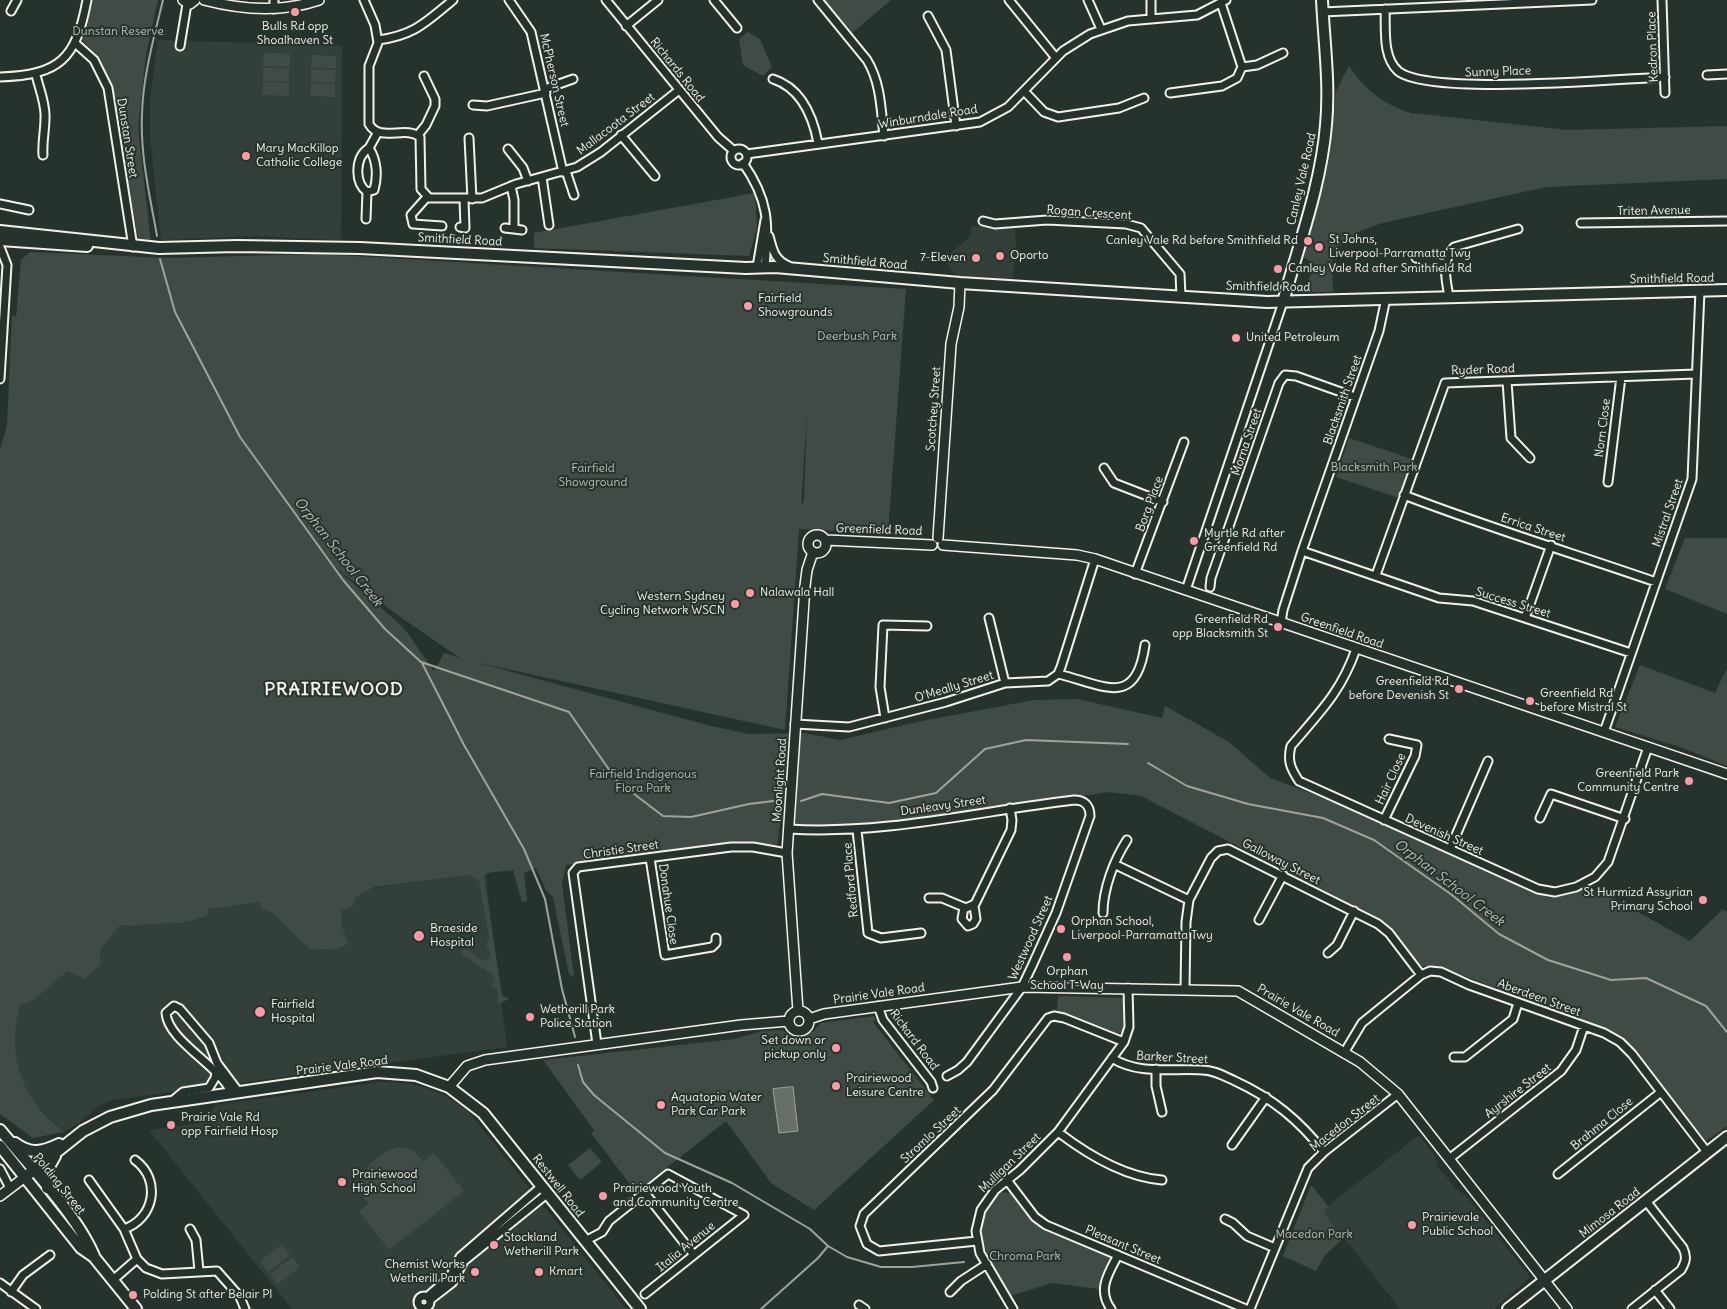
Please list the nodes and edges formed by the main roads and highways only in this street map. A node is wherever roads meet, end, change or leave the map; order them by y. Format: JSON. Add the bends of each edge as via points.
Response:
{"nodes":[{"id":1,"x":1322,"y":0,"type":"edge"},
{"id":2,"x":0,"y":231,"type":"edge"},
{"id":3,"x":55,"y":236,"type":"junction"},
{"id":4,"x":0,"y":240,"type":"edge"},
{"id":5,"x":120,"y":245,"type":"junction"},
{"id":6,"x":1727,"y":290,"type":"edge"},
{"id":7,"x":1283,"y":302,"type":"junction"},
{"id":8,"x":449,"y":1087,"type":"joint"},
{"id":9,"x":1,"y":1132,"type":"edge"},
{"id":10,"x":1727,"y":1137,"type":"edge"},
{"id":11,"x":72,"y":1138,"type":"junction"},
{"id":12,"x":0,"y":1146,"type":"edge"},
{"id":13,"x":58,"y":1150,"type":"junction"},
{"id":14,"x":29,"y":1174,"type":"junction"},
{"id":15,"x":47,"y":1188,"type":"junction"},
{"id":16,"x":94,"y":1256,"type":"junction"},
{"id":17,"x":136,"y":1309,"type":"edge"},
{"id":18,"x":640,"y":1309,"type":"edge"},
{"id":19,"x":1508,"y":1309,"type":"edge"}],
"edges":[{"from":1,"to":7,"type":"main road","name":"Canley Vale Road","via":[[1328,89],[1324,141],[1310,207]]},
{"from":2,"to":3,"type":"main road","name":"Smithfield Road"},
{"from":3,"to":4,"type":"main road","via":[[36,239],[4,237]]},
{"from":3,"to":5,"type":"main road","name":"Smithfield Road"},
{"from":4,"to":5,"type":"main road","name":"Smithfield Road"},
{"from":5,"to":7,"type":"main road","name":"Smithfield Road","via":[[174,249],[238,246],[360,248],[761,267],[960,283]]},
{"from":6,"to":7,"type":"main road","name":"Smithfield Road"},
{"from":8,"to":11,"type":"main road","name":"Prairie Vale Road","via":[[416,1075],[377,1072],[151,1105],[110,1118]]},
{"from":8,"to":18,"type":"main road","name":"Restwell Road","via":[[483,1113]]},
{"from":9,"to":11,"type":"main road","via":[[32,1152]]},
{"from":9,"to":14,"type":"main road","name":"Polding Street"},
{"from":10,"to":19,"type":"main road","name":"Mimosa Road"},
{"from":11,"to":13,"type":"main road","name":"Prairie Vale Road"},
{"from":12,"to":14,"type":"main road","name":"Polding Street"},
{"from":13,"to":14,"type":"main road","name":"Prairie Vale Road"},
{"from":13,"to":15,"type":"main road","via":[[46,1172]]},
{"from":14,"to":15,"type":"main road","name":"Polding Street"},
{"from":14,"to":16,"type":"main road","name":"Polding Street","via":[[82,1248]]},
{"from":15,"to":16,"type":"main road","name":"Polding Street","via":[[84,1236]]},
{"from":16,"to":17,"type":"main road","name":"Polding Street"}]}
